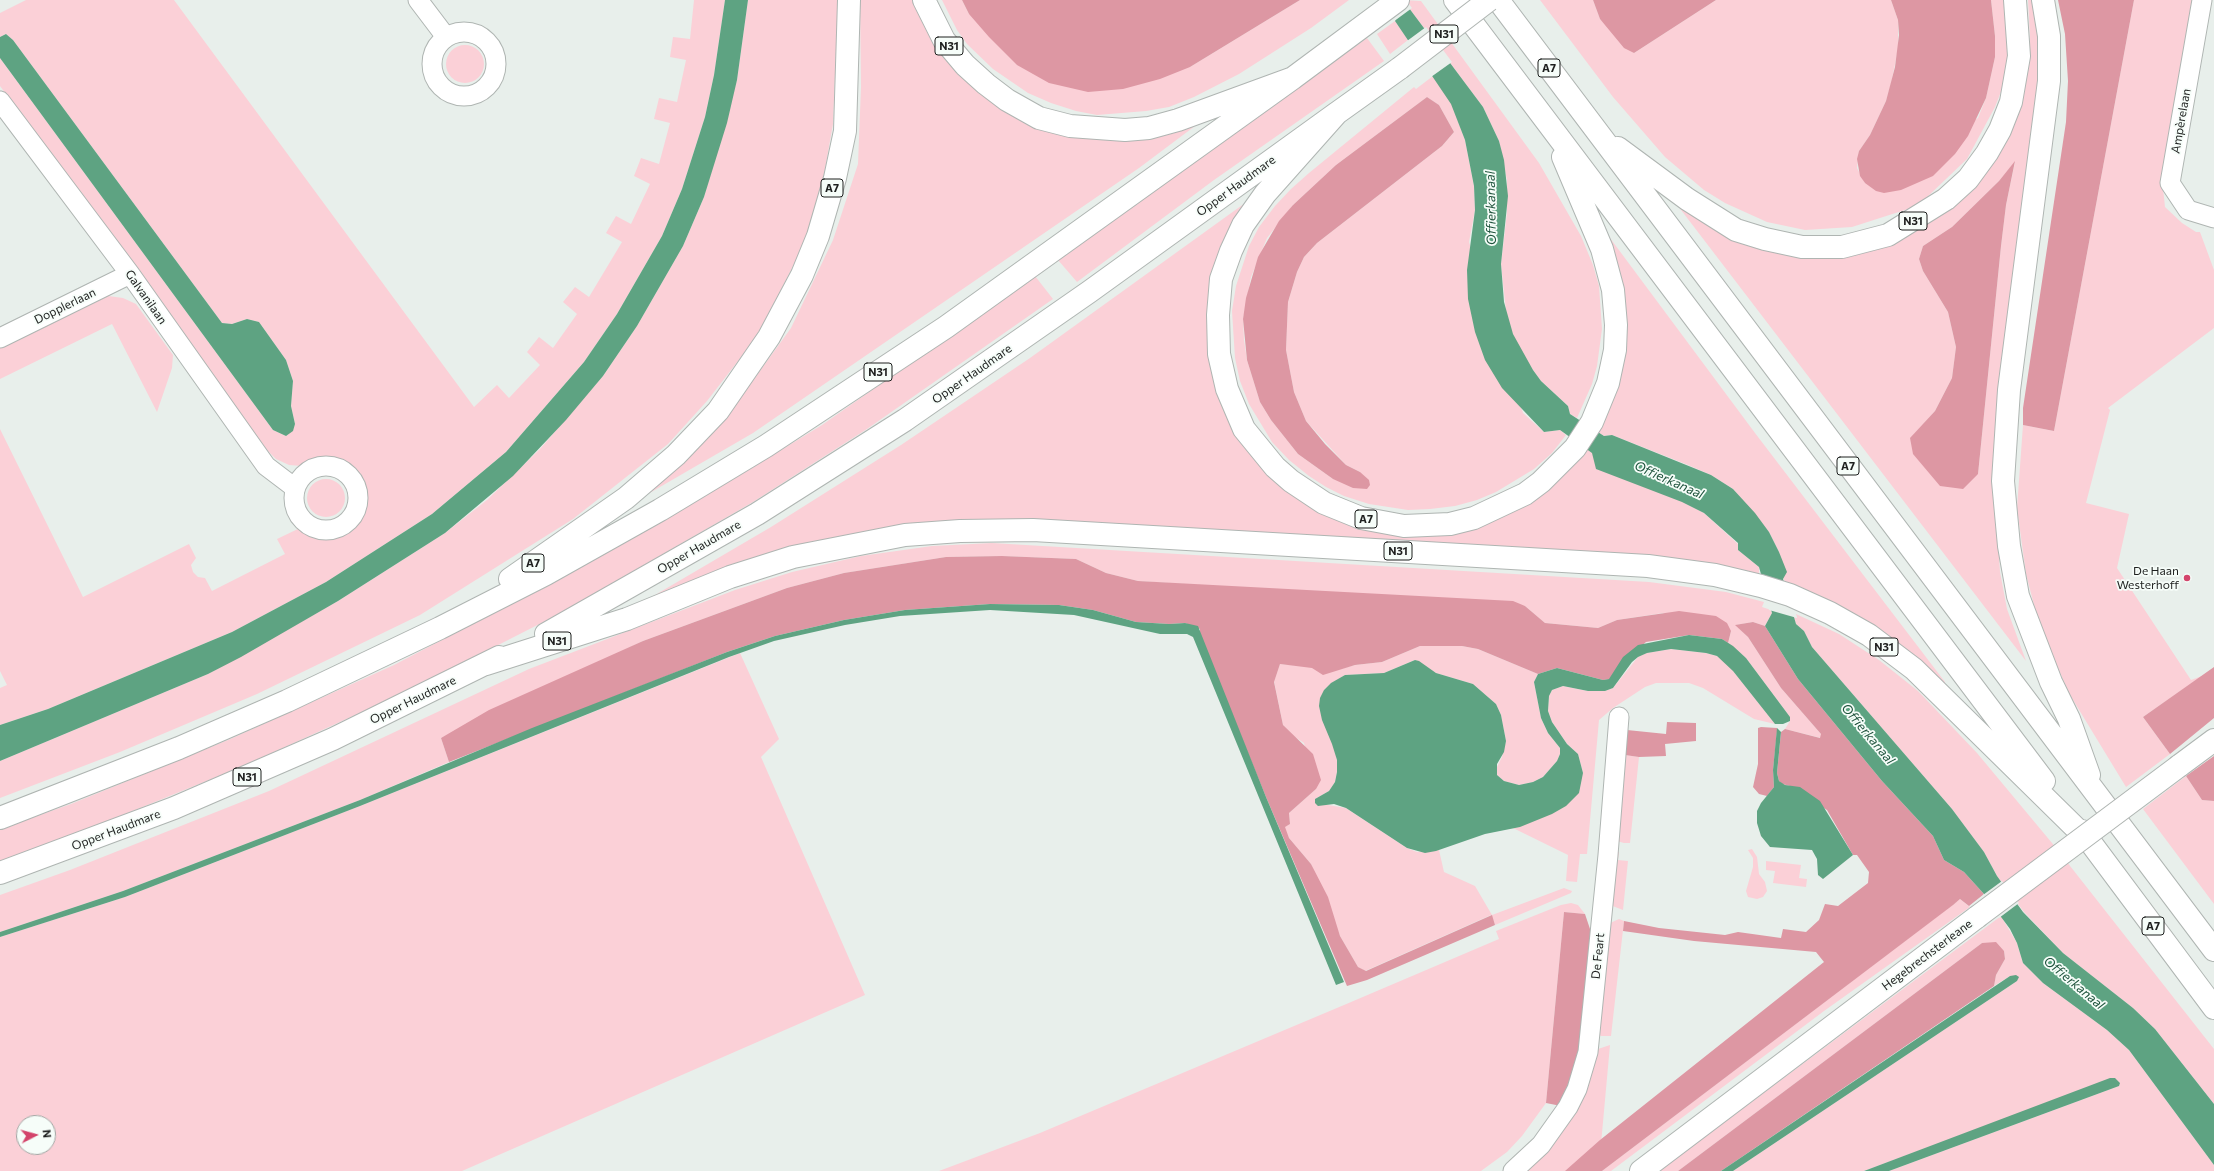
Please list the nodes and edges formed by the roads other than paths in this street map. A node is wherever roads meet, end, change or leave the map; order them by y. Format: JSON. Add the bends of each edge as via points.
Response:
{"nodes":[{"id":1,"x":418,"y":0,"type":"edge"},
{"id":2,"x":849,"y":0,"type":"edge"},
{"id":3,"x":924,"y":0,"type":"edge"},
{"id":4,"x":1398,"y":0,"type":"edge"},
{"id":5,"x":1455,"y":0,"type":"edge"},
{"id":6,"x":1489,"y":0,"type":"edge"},
{"id":7,"x":1498,"y":0,"type":"edge"},
{"id":8,"x":2015,"y":0,"type":"edge"},
{"id":9,"x":2043,"y":0,"type":"edge"},
{"id":10,"x":2202,"y":0,"type":"edge"},
{"id":11,"x":446,"y":37,"type":"dead end"},
{"id":12,"x":1293,"y":78,"type":"junction"},
{"id":13,"x":0,"y":101,"type":"edge"},
{"id":14,"x":1337,"y":113,"type":"junction"},
{"id":15,"x":1552,"y":130,"type":"junction"},
{"id":16,"x":1600,"y":136,"type":"junction"},
{"id":17,"x":2214,"y":218,"type":"edge"},
{"id":18,"x":130,"y":274,"type":"junction"},
{"id":19,"x":0,"y":338,"type":"edge"},
{"id":20,"x":295,"y":488,"type":"dead end"},
{"id":21,"x":440,"y":628,"type":"junction"},
{"id":22,"x":486,"y":664,"type":"junction"},
{"id":23,"x":1619,"y":717,"type":"dead end"},
{"id":24,"x":2214,"y":740,"type":"edge"},
{"id":25,"x":2096,"y":795,"type":"junction"},
{"id":26,"x":0,"y":818,"type":"edge"},
{"id":27,"x":2091,"y":843,"type":"junction"},
{"id":28,"x":0,"y":873,"type":"edge"},
{"id":29,"x":2214,"y":950,"type":"edge"},
{"id":30,"x":2214,"y":1008,"type":"edge"},
{"id":31,"x":1513,"y":1171,"type":"edge"},
{"id":32,"x":1641,"y":1171,"type":"edge"}],
"edges":[{"from":1,"to":11,"type":"street"},
{"from":2,"to":21,"type":"main road","number":"A7","via":[[845,131],[835,178],[818,236],[802,275],[769,337],[718,411],[676,454],[626,498]]},
{"from":3,"to":12,"type":"main road","number":"N31","via":[[944,40],[965,65],[986,84],[1007,100],[1039,118],[1070,126],[1099,129],[1149,128]]},
{"from":4,"to":12,"type":"main road","number":"N31"},
{"from":5,"to":15,"type":"main road","number":"A7"},
{"from":6,"to":14,"type":"main road","number":"N31","bridge":true},
{"from":7,"to":16,"type":"main road","number":"A7"},
{"from":8,"to":16,"type":"main road","number":"N31","via":[[2019,56],[2011,102],[2000,130],[1968,178],[1946,199],[1888,235],[1842,247],[1802,247],[1736,230],[1704,211]]},
{"from":9,"to":25,"type":"main road","number":"A7","via":[[2049,36],[2049,81],[2009,390],[2003,481],[2018,596],[2051,682],[2069,719]]},
{"from":10,"to":17,"type":"street","name":"Ampèrelaan","via":[[2170,183],[2188,210]]},
{"from":12,"to":21,"type":"main road","number":"N31","via":[[946,327],[766,446],[546,574]]},
{"from":13,"to":18,"type":"street","name":"Galvanilaan"},
{"from":14,"to":15,"type":"main road","number":"A7","via":[[1256,206],[1243,225],[1221,279],[1218,315],[1219,354],[1226,389],[1244,429],[1275,467],[1291,482],[1318,499],[1360,518],[1404,526],[1450,524],[1474,518],[1499,507],[1541,482],[1575,448],[1592,422],[1608,383],[1615,350],[1614,290],[1602,248]]},
{"from":14,"to":22,"type":"main road","name":"Opper Haudmare","number":"N31","via":[[1089,292],[905,420],[757,514],[568,623]]},
{"from":15,"to":27,"type":"main road","number":"A7"},
{"from":16,"to":25,"type":"main road","number":"A7"},
{"from":18,"to":19,"type":"street","name":"Dopplerlaan"},
{"from":18,"to":20,"type":"street","name":"Galvanilaan","via":[[266,466]]},
{"from":21,"to":26,"type":"main road","number":"N31","via":[[287,701],[179,748]]},
{"from":22,"to":27,"type":"main road","number":"N31","via":[[627,619],[730,577],[793,556],[905,535],[1033,530],[1648,566],[1715,575],[1761,586],[1830,613],[1869,635],[1914,669]]},
{"from":22,"to":28,"type":"main road","name":"Opper Haudmare","number":"N31","via":[[333,739],[181,805]]},
{"from":23,"to":31,"type":"street","name":"De Feart","via":[[1608,863],[1588,1052],[1577,1089],[1568,1108],[1541,1145]]},
{"from":24,"to":32,"type":"main road","name":"Hegebrechsterleane","bridge":true},
{"from":25,"to":29,"type":"main road","number":"A7"},
{"from":27,"to":30,"type":"main road","number":"A7"}]}
